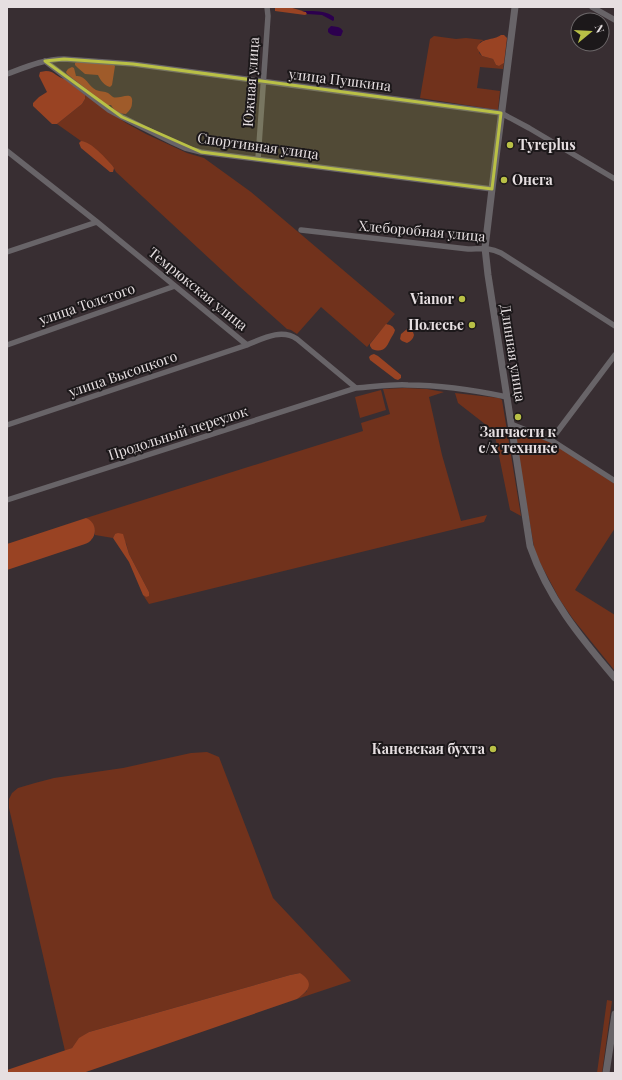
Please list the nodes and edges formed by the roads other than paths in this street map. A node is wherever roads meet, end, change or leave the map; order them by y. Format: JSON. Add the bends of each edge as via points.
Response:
{"nodes":[{"id":1,"x":267,"y":7,"type":"edge"},
{"id":2,"x":515,"y":7,"type":"edge"},
{"id":3,"x":592,"y":7,"type":"edge"},
{"id":4,"x":615,"y":20,"type":"edge"},
{"id":5,"x":45,"y":61,"type":"junction"},
{"id":6,"x":7,"y":74,"type":"edge"},
{"id":7,"x":263,"y":82,"type":"junction"},
{"id":8,"x":501,"y":113,"type":"junction"},
{"id":9,"x":8,"y":153,"type":"edge"},
{"id":10,"x":258,"y":159,"type":"junction"},
{"id":11,"x":615,"y":179,"type":"edge"},
{"id":12,"x":492,"y":189,"type":"junction"},
{"id":13,"x":97,"y":222,"type":"junction"},
{"id":14,"x":301,"y":230,"type":"dead end"},
{"id":15,"x":486,"y":248,"type":"junction"},
{"id":16,"x":7,"y":252,"type":"edge"},
{"id":17,"x":175,"y":286,"type":"junction"},
{"id":18,"x":615,"y":326,"type":"edge"},
{"id":19,"x":7,"y":345,"type":"edge"},
{"id":20,"x":246,"y":345,"type":"junction"},
{"id":21,"x":615,"y":355,"type":"edge"},
{"id":22,"x":356,"y":388,"type":"junction"},
{"id":23,"x":507,"y":397,"type":"junction"},
{"id":24,"x":511,"y":424,"type":"junction"},
{"id":25,"x":7,"y":425,"type":"edge"},
{"id":26,"x":551,"y":440,"type":"junction"},
{"id":27,"x":615,"y":481,"type":"edge"},
{"id":28,"x":7,"y":500,"type":"edge"},
{"id":29,"x":615,"y":678,"type":"edge"},
{"id":30,"x":615,"y":1014,"type":"edge"},
{"id":31,"x":606,"y":1073,"type":"edge"}],
"edges":[{"from":1,"to":7,"type":"street","name":"Южная улица"},
{"from":2,"to":8,"type":"street","name":"Длинная улица"},
{"from":3,"to":4,"type":"street"},
{"from":5,"to":6,"type":"street","name":"улица Пушкина"},
{"from":5,"to":7,"type":"street","name":"улица Пушкина","via":[[64,59],[133,64]]},
{"from":5,"to":10,"type":"street","name":"Спортивная улица","via":[[109,110],[185,148]]},
{"from":7,"to":8,"type":"street","name":"улица Пушкина"},
{"from":7,"to":10,"type":"street","name":"Южная улица"},
{"from":8,"to":11,"type":"street","name":"улица Пушкина"},
{"from":8,"to":12,"type":"street","name":"Длинная улица"},
{"from":9,"to":13,"type":"street","name":"Темрюкская улица"},
{"from":10,"to":12,"type":"street","name":"Спортивная улица"},
{"from":12,"to":15,"type":"street","name":"Длинная улица"},
{"from":13,"to":16,"type":"street"},
{"from":13,"to":17,"type":"street","name":"Темрюкская улица"},
{"from":14,"to":15,"type":"street","name":"Хлеборобная улица","via":[[468,249]]},
{"from":15,"to":18,"type":"street","name":"Хлеборобная улица","via":[[501,253]]},
{"from":15,"to":23,"type":"street","name":"Длинная улица"},
{"from":17,"to":19,"type":"street","name":"улица Толстого"},
{"from":17,"to":20,"type":"street","name":"Темрюкская улица"},
{"from":20,"to":22,"type":"street","name":"Темрюкская улица","via":[[279,334],[290,334]]},
{"from":20,"to":25,"type":"street","name":"улица Высоцкого"},
{"from":21,"to":26,"type":"street"},
{"from":22,"to":23,"type":"street","via":[[409,385],[468,390]]},
{"from":22,"to":28,"type":"street","name":"Продольный переулок"},
{"from":23,"to":24,"type":"street","name":"Длинная улица"},
{"from":24,"to":26,"type":"street"},
{"from":24,"to":29,"type":"street","name":"Длинная улица","via":[[530,546],[534,556],[558,605]]},
{"from":26,"to":27,"type":"street"},
{"from":30,"to":31,"type":"street"}]}
